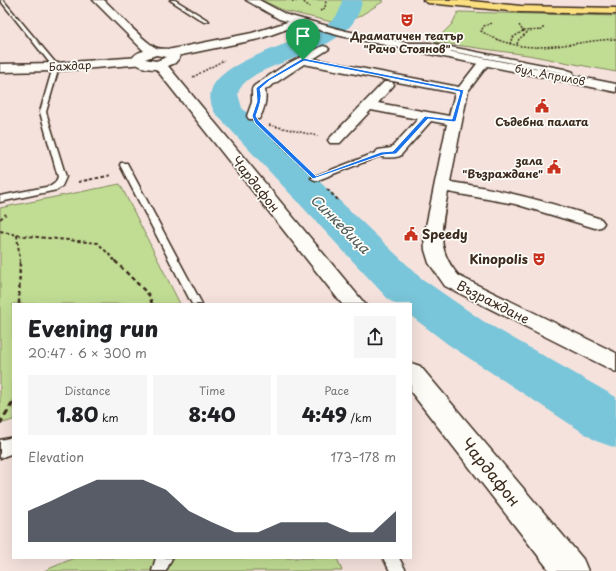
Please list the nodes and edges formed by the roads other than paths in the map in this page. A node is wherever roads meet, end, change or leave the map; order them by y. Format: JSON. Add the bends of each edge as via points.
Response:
{"nodes":[{"id":1,"x":1,"y":0,"type":"edge"},
{"id":2,"x":98,"y":0,"type":"edge"},
{"id":3,"x":172,"y":0,"type":"edge"},
{"id":4,"x":428,"y":0,"type":"edge"},
{"id":5,"x":251,"y":1,"type":"edge"},
{"id":6,"x":616,"y":11,"type":"edge"},
{"id":7,"x":206,"y":21,"type":"dead end"},
{"id":8,"x":302,"y":23,"type":"junction"},
{"id":9,"x":400,"y":45,"type":"junction"},
{"id":10,"x":323,"y":49,"type":"dead end"},
{"id":11,"x":161,"y":56,"type":"junction"},
{"id":12,"x":303,"y":60,"type":"junction"},
{"id":13,"x":484,"y":62,"type":"junction"},
{"id":14,"x":56,"y":67,"type":"junction"},
{"id":15,"x":0,"y":68,"type":"edge"},
{"id":16,"x":570,"y":79,"type":"junction"},
{"id":17,"x":388,"y":85,"type":"dead end"},
{"id":18,"x":616,"y":88,"type":"edge"},
{"id":19,"x":462,"y":91,"type":"junction"},
{"id":20,"x":369,"y":106,"type":"junction"},
{"id":21,"x":254,"y":116,"type":"road end"},
{"id":22,"x":426,"y":117,"type":"junction"},
{"id":23,"x":454,"y":121,"type":"junction"},
{"id":24,"x":335,"y":140,"type":"dead end"},
{"id":25,"x":383,"y":153,"type":"joint"},
{"id":26,"x":126,"y":168,"type":"road end"},
{"id":27,"x":315,"y":178,"type":"road end"},
{"id":28,"x":442,"y":186,"type":"junction"},
{"id":29,"x":0,"y":199,"type":"edge"},
{"id":30,"x":596,"y":223,"type":"dead end"},
{"id":31,"x":196,"y":303,"type":"edge"},
{"id":32,"x":353,"y":303,"type":"edge"},
{"id":33,"x":616,"y":363,"type":"edge"},
{"id":34,"x":412,"y":375,"type":"edge"},
{"id":35,"x":12,"y":445,"type":"edge"},
{"id":36,"x":0,"y":449,"type":"edge"},
{"id":37,"x":392,"y":559,"type":"edge"},
{"id":38,"x":398,"y":571,"type":"edge"},
{"id":39,"x":571,"y":571,"type":"edge"}],
"edges":[{"from":1,"to":14,"type":"lane"},
{"from":2,"to":11,"type":"main road","name":"Чардафон"},
{"from":3,"to":7,"type":"lane"},
{"from":4,"to":6,"type":"main road","via":[[521,9]]},
{"from":5,"to":8,"type":"main road","name":"бул. Априлов"},
{"from":8,"to":9,"type":"main road","name":"бул. Априлов"},
{"from":8,"to":11,"type":"main road"},
{"from":9,"to":13,"type":"main road","name":"бул. Априлов"},
{"from":9,"to":16,"type":"lane","via":[[430,45],[556,69],[571,74]]},
{"from":10,"to":12,"type":"street"},
{"from":11,"to":14,"type":"main road","name":"Баждар","via":[[147,64],[140,61]]},
{"from":11,"to":32,"type":"main road","name":"Чардафон"},
{"from":12,"to":19,"type":"street"},
{"from":12,"to":21,"type":"street","via":[[268,80],[258,89],[259,101]]},
{"from":13,"to":16,"type":"main road","name":"бул. Априлов"},
{"from":13,"to":19,"type":"street","name":"Възраждане"},
{"from":14,"to":15,"type":"main road","name":"Баждар"},
{"from":14,"to":29,"type":"lane","via":[[56,76],[43,103],[43,112],[62,177],[54,188]]},
{"from":16,"to":18,"type":"main road","name":"бул. Априлов"},
{"from":17,"to":20,"type":"street"},
{"from":19,"to":23,"type":"street","name":"Възраждане"},
{"from":20,"to":22,"type":"street"},
{"from":20,"to":24,"type":"street"},
{"from":22,"to":23,"type":"street"},
{"from":22,"to":25,"type":"street","via":[[395,153]]},
{"from":23,"to":28,"type":"street","name":"Възраждане"},
{"from":25,"to":27,"type":"lane"},
{"from":26,"to":31,"type":"lane"},
{"from":28,"to":30,"type":"street","via":[[510,197]]},
{"from":28,"to":33,"type":"street","name":"Възраждане","via":[[432,243],[442,270],[452,281]]},
{"from":34,"to":39,"type":"main road","name":"Чардафон"},
{"from":35,"to":36,"type":"street"},
{"from":37,"to":38,"type":"lane"}]}
